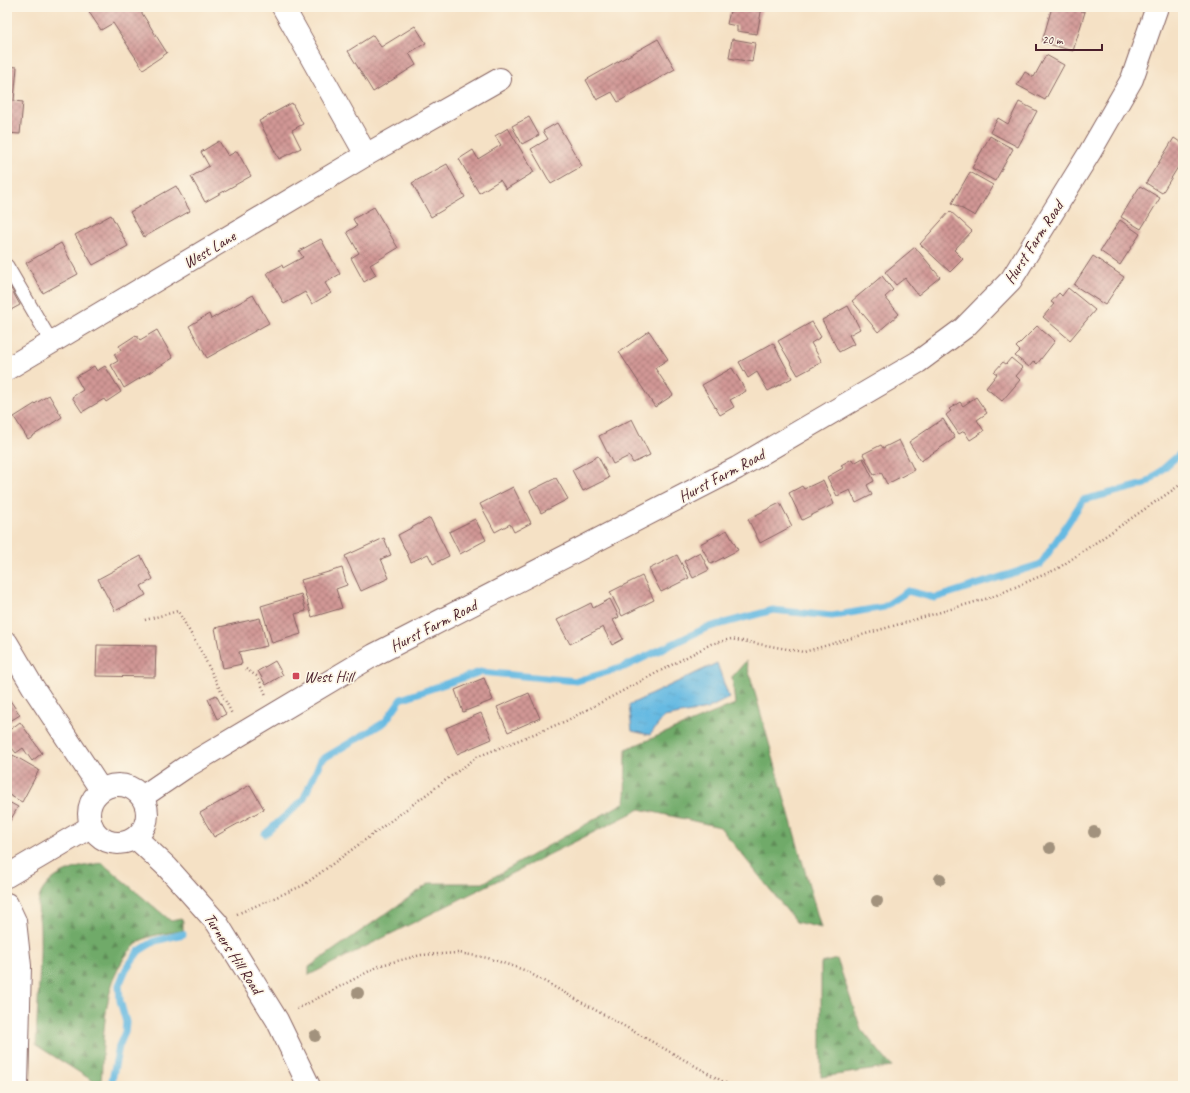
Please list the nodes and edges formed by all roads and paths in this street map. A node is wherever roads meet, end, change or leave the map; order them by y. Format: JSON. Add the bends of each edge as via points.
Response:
{"nodes":[{"id":1,"x":283,"y":7,"type":"edge"},
{"id":2,"x":1157,"y":7,"type":"edge"},
{"id":3,"x":500,"y":79,"type":"dead end"},
{"id":4,"x":366,"y":155,"type":"junction"},
{"id":5,"x":7,"y":266,"type":"edge"},
{"id":6,"x":52,"y":343,"type":"junction"},
{"id":7,"x":7,"y":369,"type":"edge"},
{"id":8,"x":1183,"y":483,"type":"edge"},
{"id":9,"x":145,"y":620,"type":"dead end"},
{"id":10,"x":7,"y":643,"type":"edge"},
{"id":11,"x":246,"y":669,"type":"dead end"},
{"id":12,"x":266,"y":696,"type":"dead end"},
{"id":13,"x":230,"y":711,"type":"dead end"},
{"id":14,"x":101,"y":790,"type":"junction"},
{"id":15,"x":142,"y":797,"type":"junction"},
{"id":16,"x":92,"y":826,"type":"junction"},
{"id":17,"x":136,"y":838,"type":"junction"},
{"id":18,"x":7,"y":876,"type":"edge"},
{"id":19,"x":7,"y":904,"type":"edge"},
{"id":20,"x":217,"y":923,"type":"junction"},
{"id":21,"x":277,"y":1020,"type":"junction"},
{"id":22,"x":726,"y":1085,"type":"edge"},
{"id":23,"x":17,"y":1086,"type":"edge"},
{"id":24,"x":309,"y":1086,"type":"edge"},
{"id":25,"x":731,"y":1086,"type":"edge"}],
"edges":[{"from":1,"to":4,"type":"street"},
{"from":2,"to":15,"type":"street","name":"Hurst Farm Road","via":[[1132,79],[1090,152],[1011,280],[964,328],[918,362],[737,468],[374,655],[186,767]]},
{"from":3,"to":4,"type":"street","name":"West Lane"},
{"from":4,"to":6,"type":"street","name":"West Lane"},
{"from":5,"to":6,"type":"lane"},
{"from":6,"to":7,"type":"street","name":"West Lane"},
{"from":8,"to":20,"type":"path","via":[[1057,569],[992,597],[804,652],[731,639],[711,644],[566,721],[477,757],[304,885]]},
{"from":9,"to":13,"type":"path","via":[[178,611]]},
{"from":10,"to":14,"type":"street"},
{"from":11,"to":12,"type":"path","via":[[258,677]]},
{"from":14,"to":15,"type":"street","via":[[115,785],[130,787]]},
{"from":14,"to":16,"type":"street","via":[[92,800],[89,813]]},
{"from":15,"to":17,"type":"street","via":[[148,811],[145,826]]},
{"from":16,"to":17,"type":"street","via":[[103,839],[120,844]]},
{"from":16,"to":18,"type":"street"},
{"from":17,"to":20,"type":"street","name":"Turners Hill Road","via":[[167,867]]},
{"from":19,"to":23,"type":"street","via":[[15,921],[20,966]]},
{"from":20,"to":21,"type":"street","name":"Turners Hill Road"},
{"from":21,"to":22,"type":"path","via":[[381,965],[421,954],[459,953],[488,958],[524,970]]},
{"from":21,"to":24,"type":"street","name":"Turners Hill Road"},
{"from":22,"to":25,"type":"path"}]}
